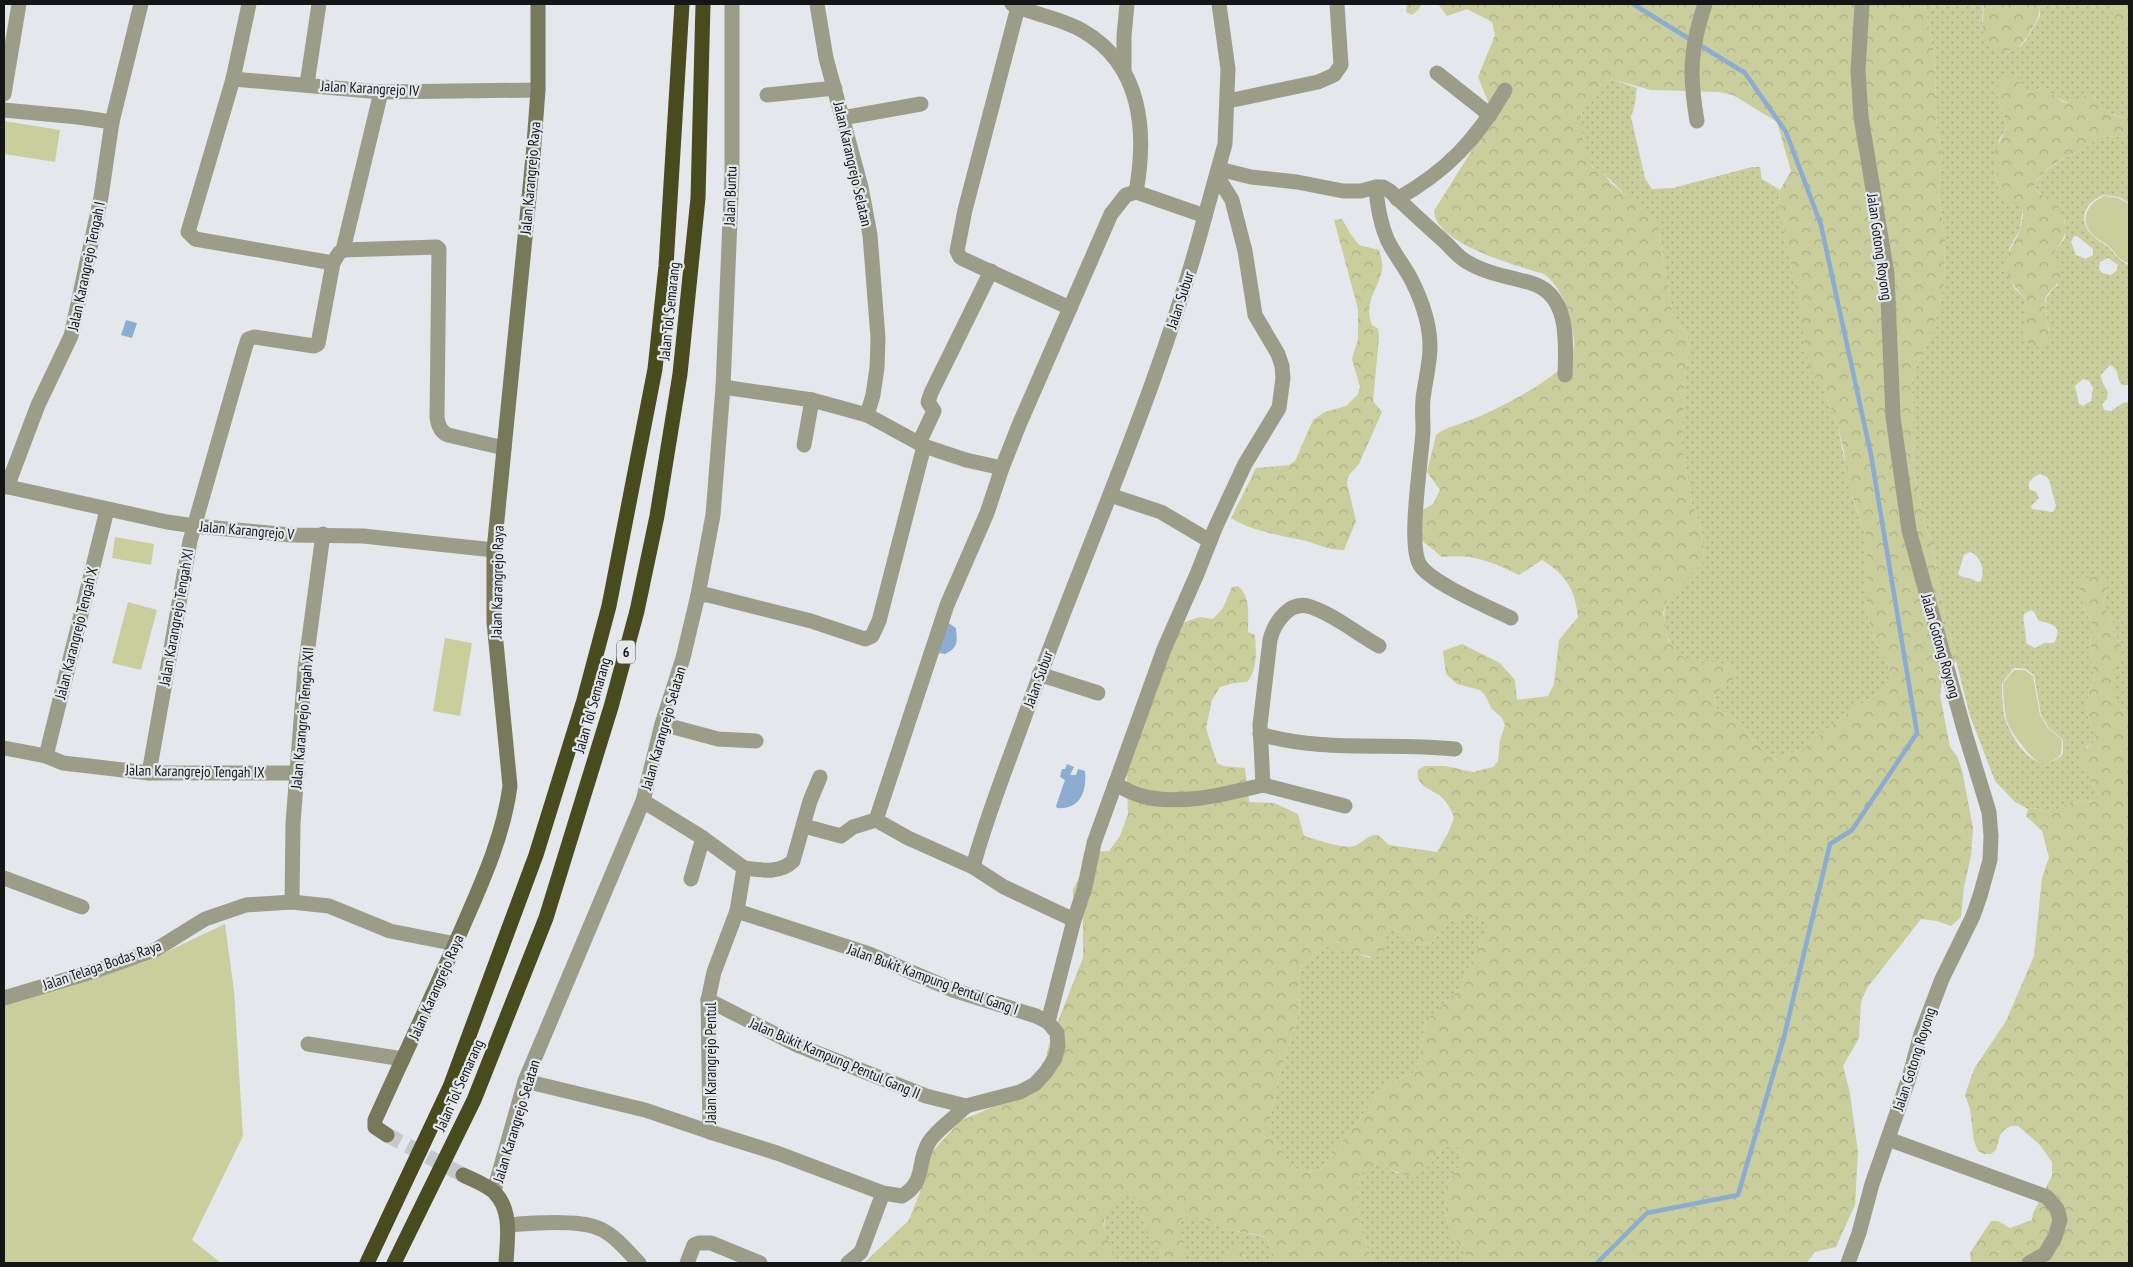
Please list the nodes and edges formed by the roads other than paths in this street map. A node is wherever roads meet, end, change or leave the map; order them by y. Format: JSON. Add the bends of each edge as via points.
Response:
{"nodes":[{"id":1,"x":19,"y":4,"type":"edge"},
{"id":2,"x":141,"y":4,"type":"edge"},
{"id":3,"x":249,"y":4,"type":"edge"},
{"id":4,"x":319,"y":4,"type":"edge"},
{"id":5,"x":538,"y":4,"type":"edge"},
{"id":6,"x":703,"y":4,"type":"edge"},
{"id":7,"x":732,"y":4,"type":"edge"},
{"id":8,"x":817,"y":4,"type":"edge"},
{"id":9,"x":1127,"y":4,"type":"edge"},
{"id":10,"x":1219,"y":4,"type":"edge"},
{"id":11,"x":1337,"y":4,"type":"edge"},
{"id":12,"x":1705,"y":4,"type":"edge"},
{"id":13,"x":1862,"y":4,"type":"edge"},
{"id":14,"x":682,"y":5,"type":"edge"},
{"id":15,"x":1022,"y":6,"type":"edge"},
{"id":16,"x":1124,"y":70,"type":"junction"},
{"id":17,"x":1437,"y":73,"type":"dead end"},
{"id":18,"x":233,"y":79,"type":"junction"},
{"id":19,"x":307,"y":84,"type":"junction"},
{"id":20,"x":835,"y":88,"type":"junction"},
{"id":21,"x":538,"y":90,"type":"junction"},
{"id":22,"x":1506,"y":90,"type":"dead end"},
{"id":23,"x":381,"y":92,"type":"junction"},
{"id":24,"x":4,"y":94,"type":"edge"},
{"id":25,"x":767,"y":95,"type":"dead end"},
{"id":26,"x":1228,"y":101,"type":"junction"},
{"id":27,"x":921,"y":104,"type":"dead end"},
{"id":28,"x":4,"y":110,"type":"edge"},
{"id":29,"x":1490,"y":115,"type":"junction"},
{"id":30,"x":842,"y":118,"type":"junction"},
{"id":31,"x":1697,"y":120,"type":"dead end"},
{"id":32,"x":112,"y":122,"type":"junction"},
{"id":33,"x":1218,"y":173,"type":"junction"},
{"id":34,"x":1376,"y":187,"type":"junction"},
{"id":35,"x":1136,"y":192,"type":"junction"},
{"id":36,"x":1397,"y":198,"type":"junction"},
{"id":37,"x":1205,"y":216,"type":"junction"},
{"id":38,"x":343,"y":250,"type":"junction"},
{"id":39,"x":333,"y":262,"type":"junction"},
{"id":40,"x":991,"y":272,"type":"junction"},
{"id":41,"x":1070,"y":308,"type":"junction"},
{"id":42,"x":1565,"y":375,"type":"dead end"},
{"id":43,"x":723,"y":387,"type":"junction"},
{"id":44,"x":812,"y":400,"type":"junction"},
{"id":45,"x":866,"y":415,"type":"junction"},
{"id":46,"x":921,"y":444,"type":"junction"},
{"id":47,"x":804,"y":446,"type":"dead end"},
{"id":48,"x":504,"y":448,"type":"junction"},
{"id":49,"x":1002,"y":468,"type":"junction"},
{"id":50,"x":5,"y":486,"type":"edge"},
{"id":51,"x":1110,"y":495,"type":"junction"},
{"id":52,"x":107,"y":510,"type":"junction"},
{"id":53,"x":195,"y":526,"type":"junction"},
{"id":54,"x":323,"y":534,"type":"junction"},
{"id":55,"x":1210,"y":541,"type":"junction"},
{"id":56,"x":494,"y":550,"type":"junction"},
{"id":57,"x":698,"y":595,"type":"junction"},
{"id":58,"x":1511,"y":618,"type":"dead end"},
{"id":59,"x":1378,"y":646,"type":"dead end"},
{"id":60,"x":1039,"y":674,"type":"junction"},
{"id":61,"x":1098,"y":693,"type":"dead end"},
{"id":62,"x":662,"y":724,"type":"junction"},
{"id":63,"x":1260,"y":734,"type":"junction"},
{"id":64,"x":756,"y":741,"type":"dead end"},
{"id":65,"x":4,"y":748,"type":"edge"},
{"id":66,"x":1455,"y":749,"type":"dead end"},
{"id":67,"x":46,"y":756,"type":"junction"},
{"id":68,"x":298,"y":772,"type":"junction"},
{"id":69,"x":149,"y":773,"type":"junction"},
{"id":70,"x":820,"y":778,"type":"dead end"},
{"id":71,"x":1115,"y":784,"type":"junction"},
{"id":72,"x":1263,"y":785,"type":"junction"},
{"id":73,"x":643,"y":801,"type":"junction"},
{"id":74,"x":1345,"y":806,"type":"dead end"},
{"id":75,"x":876,"y":820,"type":"junction"},
{"id":76,"x":804,"y":826,"type":"junction"},
{"id":77,"x":704,"y":838,"type":"junction"},
{"id":78,"x":973,"y":867,"type":"junction"},
{"id":79,"x":744,"y":868,"type":"junction"},
{"id":80,"x":4,"y":878,"type":"edge"},
{"id":81,"x":692,"y":879,"type":"dead end"},
{"id":82,"x":292,"y":902,"type":"junction"},
{"id":83,"x":82,"y":907,"type":"dead end"},
{"id":84,"x":737,"y":911,"type":"junction"},
{"id":85,"x":1074,"y":920,"type":"junction"},
{"id":86,"x":456,"y":944,"type":"junction"},
{"id":87,"x":4,"y":998,"type":"edge"},
{"id":88,"x":708,"y":1000,"type":"junction"},
{"id":89,"x":1048,"y":1022,"type":"junction"},
{"id":90,"x":308,"y":1044,"type":"dead end"},
{"id":91,"x":403,"y":1059,"type":"junction"},
{"id":92,"x":526,"y":1081,"type":"junction"},
{"id":93,"x":966,"y":1106,"type":"junction"},
{"id":94,"x":710,"y":1132,"type":"junction"},
{"id":95,"x":383,"y":1133,"type":"dead end"},
{"id":96,"x":1888,"y":1139,"type":"junction"},
{"id":97,"x":463,"y":1175,"type":"tunnel mouth"},
{"id":98,"x":494,"y":1191,"type":"junction"},
{"id":99,"x":883,"y":1193,"type":"junction"},
{"id":100,"x":508,"y":1225,"type":"junction"},
{"id":101,"x":367,"y":1263,"type":"edge"},
{"id":102,"x":394,"y":1263,"type":"edge"},
{"id":103,"x":506,"y":1263,"type":"edge"},
{"id":104,"x":639,"y":1263,"type":"edge"},
{"id":105,"x":687,"y":1263,"type":"edge"},
{"id":106,"x":760,"y":1263,"type":"edge"},
{"id":107,"x":848,"y":1263,"type":"edge"},
{"id":108,"x":1848,"y":1263,"type":"edge"},
{"id":109,"x":2029,"y":1263,"type":"edge"}],
"edges":[{"from":1,"to":24,"type":"street"},
{"from":2,"to":32,"type":"street","name":"Jalan Karangrejo Tengah I"},
{"from":3,"to":18,"type":"street"},
{"from":4,"to":19,"type":"street"},
{"from":5,"to":21,"type":"main road","name":"Jalan Karangrejo Raya"},
{"from":6,"to":102,"type":"highway","name":"Jalan Tol Semarang","number":"6","via":[[698,198],[680,374],[657,516],[637,611],[546,918],[474,1100]]},
{"from":7,"to":43,"type":"street","name":"Jalan Buntu","via":[[732,173]]},
{"from":8,"to":20,"type":"street","name":"Jalan Karangrejo Selatan","via":[[826,58]]},
{"from":9,"to":16,"type":"street"},
{"from":10,"to":26,"type":"street","via":[[1228,69]]},
{"from":11,"to":26,"type":"street","via":[[1341,64],[1334,76]]},
{"from":12,"to":31,"type":"street","via":[[1696,30],[1691,72]]},
{"from":13,"to":96,"type":"street","name":"Jalan Gotong Royong","via":[[1858,71],[1861,117],[1887,274],[1893,417],[1909,530],[1989,812],[1991,836],[1990,860],[1980,896],[1932,1005]]},
{"from":14,"to":101,"type":"highway","name":"Jalan Tol Semarang","number":"6","via":[[666,266],[655,369],[609,606],[536,855],[450,1087]]},
{"from":15,"to":16,"type":"street","via":[[1082,30]]},
{"from":15,"to":40,"type":"street","via":[[987,122],[956,248],[960,257]]},
{"from":16,"to":35,"type":"street","via":[[1140,117]]},
{"from":17,"to":29,"type":"street"},
{"from":18,"to":19,"type":"street","name":"Jalan Karangrejo IV"},
{"from":18,"to":39,"type":"street","via":[[188,234],[194,239]]},
{"from":19,"to":23,"type":"street","name":"Jalan Karangrejo IV"},
{"from":20,"to":25,"type":"street"},
{"from":20,"to":30,"type":"street","name":"Jalan Karangrejo Selatan"},
{"from":21,"to":23,"type":"street","name":"Jalan Karangrejo IV"},
{"from":21,"to":48,"type":"main road","name":"Jalan Karangrejo Raya"},
{"from":22,"to":29,"type":"street"},
{"from":23,"to":38,"type":"street"},
{"from":26,"to":33,"type":"street","via":[[1225,144]]},
{"from":27,"to":30,"type":"street"},
{"from":28,"to":32,"type":"street"},
{"from":29,"to":36,"type":"street","via":[[1458,156]]},
{"from":30,"to":45,"type":"street","name":"Jalan Karangrejo Selatan","via":[[864,198],[875,295],[877,375]]},
{"from":32,"to":50,"type":"street","name":"Jalan Karangrejo Tengah I","via":[[102,197],[71,336]]},
{"from":33,"to":34,"type":"street","via":[[1343,191]]},
{"from":33,"to":37,"type":"street"},
{"from":33,"to":55,"type":"street","via":[[1232,200],[1245,251],[1255,315],[1278,354],[1284,378],[1279,408],[1245,464]]},
{"from":34,"to":36,"type":"street"},
{"from":34,"to":58,"type":"street","via":[[1383,229],[1412,281],[1429,332],[1430,360],[1423,401],[1416,556],[1420,565],[1440,581]]},
{"from":35,"to":37,"type":"street"},
{"from":35,"to":41,"type":"street","via":[[1126,195],[1111,214]]},
{"from":36,"to":42,"type":"street","via":[[1466,262],[1533,283],[1550,294],[1564,320]]},
{"from":37,"to":51,"type":"street","name":"Jalan Subur","via":[[1146,403]]},
{"from":38,"to":39,"type":"street"},
{"from":38,"to":48,"type":"street","via":[[439,248],[439,426],[448,436]]},
{"from":39,"to":53,"type":"street","name":"Jalan Karangrejo Tengah XI","via":[[316,345],[254,337],[248,339]]},
{"from":40,"to":41,"type":"street"},
{"from":40,"to":46,"type":"street","via":[[931,393],[928,402],[934,411]]},
{"from":41,"to":49,"type":"street"},
{"from":43,"to":44,"type":"street"},
{"from":43,"to":57,"type":"street","name":"Jalan Karangrejo Selatan","via":[[713,515]]},
{"from":44,"to":45,"type":"street"},
{"from":44,"to":47,"type":"street"},
{"from":45,"to":46,"type":"street"},
{"from":46,"to":49,"type":"street","via":[[966,460]]},
{"from":46,"to":57,"type":"street","via":[[890,583],[872,636],[865,639],[811,621]]},
{"from":48,"to":56,"type":"main road","name":"Jalan Karangrejo Raya"},
{"from":49,"to":75,"type":"street","via":[[947,605]]},
{"from":50,"to":52,"type":"street","name":"Jalan Karangrejo V"},
{"from":51,"to":55,"type":"street","via":[[1162,512]]},
{"from":51,"to":60,"type":"street","name":"Jalan Subur"},
{"from":52,"to":53,"type":"street","name":"Jalan Karangrejo V"},
{"from":52,"to":67,"type":"street","name":"Jalan Karangrejo Tengah X"},
{"from":53,"to":54,"type":"street","name":"Jalan Karangrejo V","via":[[291,535]]},
{"from":53,"to":69,"type":"street","name":"Jalan Karangrejo Tengah XI"},
{"from":54,"to":56,"type":"street","name":"Jalan Karangrejo V"},
{"from":54,"to":68,"type":"street","name":"Jalan Karangrejo Tengah XII","via":[[306,669]]},
{"from":55,"to":71,"type":"street","via":[[1164,649]]},
{"from":56,"to":86,"type":"main road","name":"Jalan Karangrejo Raya","via":[[494,617],[510,786],[500,835]]},
{"from":57,"to":62,"type":"street","name":"Jalan Karangrejo Selatan"},
{"from":59,"to":63,"type":"street","via":[[1310,606],[1292,608],[1273,629],[1270,640]]},
{"from":60,"to":61,"type":"street"},
{"from":60,"to":78,"type":"street","name":"Jalan Subur"},
{"from":62,"to":64,"type":"street","via":[[718,739]]},
{"from":62,"to":73,"type":"street","name":"Jalan Karangrejo Selatan"},
{"from":63,"to":66,"type":"street","via":[[1318,745]]},
{"from":63,"to":72,"type":"street"},
{"from":65,"to":67,"type":"street","name":"Jalan Karangrejo Tengah IX"},
{"from":67,"to":69,"type":"street","name":"Jalan Karangrejo Tengah IX","via":[[63,763]]},
{"from":68,"to":69,"type":"street","name":"Jalan Karangrejo Tengah IX"},
{"from":68,"to":82,"type":"street","name":"Jalan Karangrejo Tengah XII","via":[[293,823]]},
{"from":70,"to":76,"type":"street"},
{"from":71,"to":72,"type":"street","via":[[1140,796],[1170,799],[1214,796]]},
{"from":71,"to":85,"type":"street","via":[[1094,843]]},
{"from":72,"to":74,"type":"street"},
{"from":73,"to":77,"type":"street"},
{"from":73,"to":92,"type":"street","name":"Jalan Karangrejo Selatan"},
{"from":75,"to":76,"type":"street","via":[[854,827],[841,836]]},
{"from":75,"to":78,"type":"street"},
{"from":76,"to":79,"type":"street","via":[[793,861],[787,867]]},
{"from":77,"to":79,"type":"street"},
{"from":77,"to":81,"type":"street"},
{"from":78,"to":85,"type":"street","via":[[1004,887]]},
{"from":79,"to":84,"type":"street","name":"Jalan Karangrejo Pentul"},
{"from":80,"to":83,"type":"street"},
{"from":82,"to":86,"type":"street","name":"Jalan Telaga Bodas Raya","via":[[329,906],[390,931]]},
{"from":82,"to":87,"type":"street","name":"Jalan Telaga Bodas Raya","via":[[246,905],[205,919],[155,950]]},
{"from":84,"to":88,"type":"street","name":"Jalan Karangrejo Pentul","via":[[714,972]]},
{"from":84,"to":89,"type":"street","name":"Jalan Bukit Kampung Pentul Gang I","via":[[868,954],[947,988]]},
{"from":85,"to":89,"type":"street"},
{"from":86,"to":91,"type":"main road","name":"Jalan Karangrejo Raya"},
{"from":88,"to":93,"type":"street","name":"Jalan Bukit Kampung Pentul Gang II","via":[[797,1045],[926,1096]]},
{"from":88,"to":94,"type":"street","name":"Jalan Karangrejo Pentul"},
{"from":89,"to":93,"type":"street","via":[[1057,1033],[1058,1046],[1055,1058],[1035,1084],[1020,1092]]},
{"from":90,"to":91,"type":"street"},
{"from":91,"to":95,"type":"main road","name":"Jalan Karangrejo Raya","via":[[375,1120],[375,1127]]},
{"from":92,"to":94,"type":"street","name":"Jalan Karangrejo Pentul","via":[[645,1110]]},
{"from":92,"to":98,"type":"street","name":"Jalan Karangrejo Selatan"},
{"from":93,"to":99,"type":"street","via":[[930,1141],[924,1152],[918,1182],[912,1190],[902,1196]]},
{"from":94,"to":99,"type":"street"},
{"from":96,"to":108,"type":"street","name":"Jalan Gotong Royong"},
{"from":96,"to":109,"type":"street","via":[[2047,1197],[2057,1209],[2060,1220],[2045,1254]]},
{"from":97,"to":98,"type":"main road"},
{"from":98,"to":100,"type":"main road","via":[[506,1211]]},
{"from":99,"to":107,"type":"street","via":[[861,1252]]},
{"from":100,"to":103,"type":"main road"},
{"from":100,"to":104,"type":"street","via":[[542,1222],[592,1226],[606,1232]]},
{"from":105,"to":106,"type":"street","via":[[694,1245],[704,1242]]}]}
